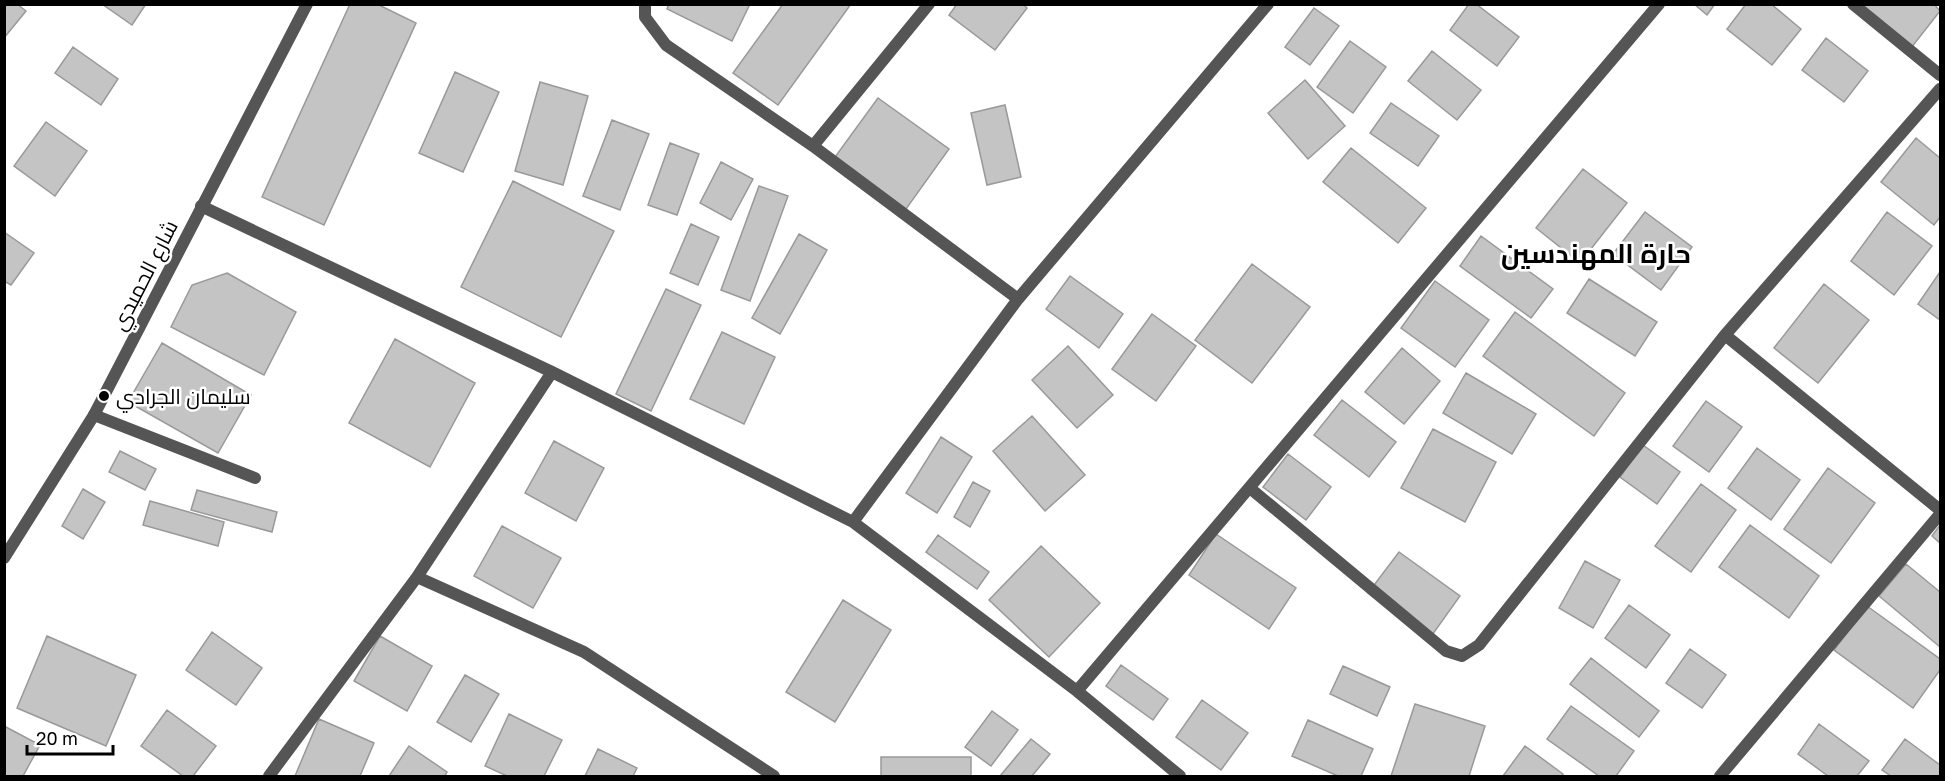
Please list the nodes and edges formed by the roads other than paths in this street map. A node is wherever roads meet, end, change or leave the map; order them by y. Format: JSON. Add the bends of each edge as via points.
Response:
{"nodes":[{"id":1,"x":307,"y":4,"type":"edge"},
{"id":2,"x":645,"y":4,"type":"edge"},
{"id":3,"x":929,"y":4,"type":"edge"},
{"id":4,"x":1268,"y":4,"type":"edge"},
{"id":5,"x":1659,"y":4,"type":"edge"},
{"id":6,"x":1853,"y":4,"type":"edge"},
{"id":7,"x":1941,"y":75,"type":"edge"},
{"id":8,"x":1941,"y":89,"type":"edge"},
{"id":9,"x":813,"y":146,"type":"junction"},
{"id":10,"x":201,"y":206,"type":"junction"},
{"id":11,"x":1018,"y":299,"type":"junction"},
{"id":12,"x":1725,"y":335,"type":"junction"},
{"id":13,"x":552,"y":372,"type":"junction"},
{"id":14,"x":94,"y":415,"type":"junction"},
{"id":15,"x":255,"y":478,"type":"dead end"},
{"id":16,"x":1251,"y":489,"type":"junction"},
{"id":17,"x":1941,"y":512,"type":"edge"},
{"id":18,"x":853,"y":522,"type":"junction"},
{"id":19,"x":4,"y":558,"type":"edge"},
{"id":20,"x":417,"y":577,"type":"junction"},
{"id":21,"x":1077,"y":691,"type":"junction"},
{"id":22,"x":269,"y":777,"type":"edge"},
{"id":23,"x":774,"y":777,"type":"edge"},
{"id":24,"x":1180,"y":777,"type":"edge"},
{"id":25,"x":1720,"y":777,"type":"edge"}],
"edges":[{"from":1,"to":10,"type":"street","name":"شارع الحميدي"},
{"from":2,"to":9,"type":"street","via":[[645,17],[666,45]]},
{"from":3,"to":9,"type":"street"},
{"from":4,"to":11,"type":"street"},
{"from":5,"to":16,"type":"street"},
{"from":6,"to":7,"type":"street"},
{"from":8,"to":12,"type":"street"},
{"from":9,"to":11,"type":"street"},
{"from":10,"to":13,"type":"street"},
{"from":10,"to":14,"type":"street","name":"شارع الحميدي"},
{"from":11,"to":18,"type":"street"},
{"from":12,"to":16,"type":"street","via":[[1479,645],[1462,656],[1446,651]]},
{"from":12,"to":17,"type":"street"},
{"from":13,"to":18,"type":"street"},
{"from":13,"to":20,"type":"street"},
{"from":14,"to":15,"type":"street"},
{"from":14,"to":19,"type":"street","name":"شارع الحميدي"},
{"from":16,"to":21,"type":"street"},
{"from":17,"to":25,"type":"street"},
{"from":18,"to":21,"type":"street"},
{"from":20,"to":22,"type":"street"},
{"from":20,"to":23,"type":"street","via":[[584,652]]},
{"from":21,"to":24,"type":"street"}]}
